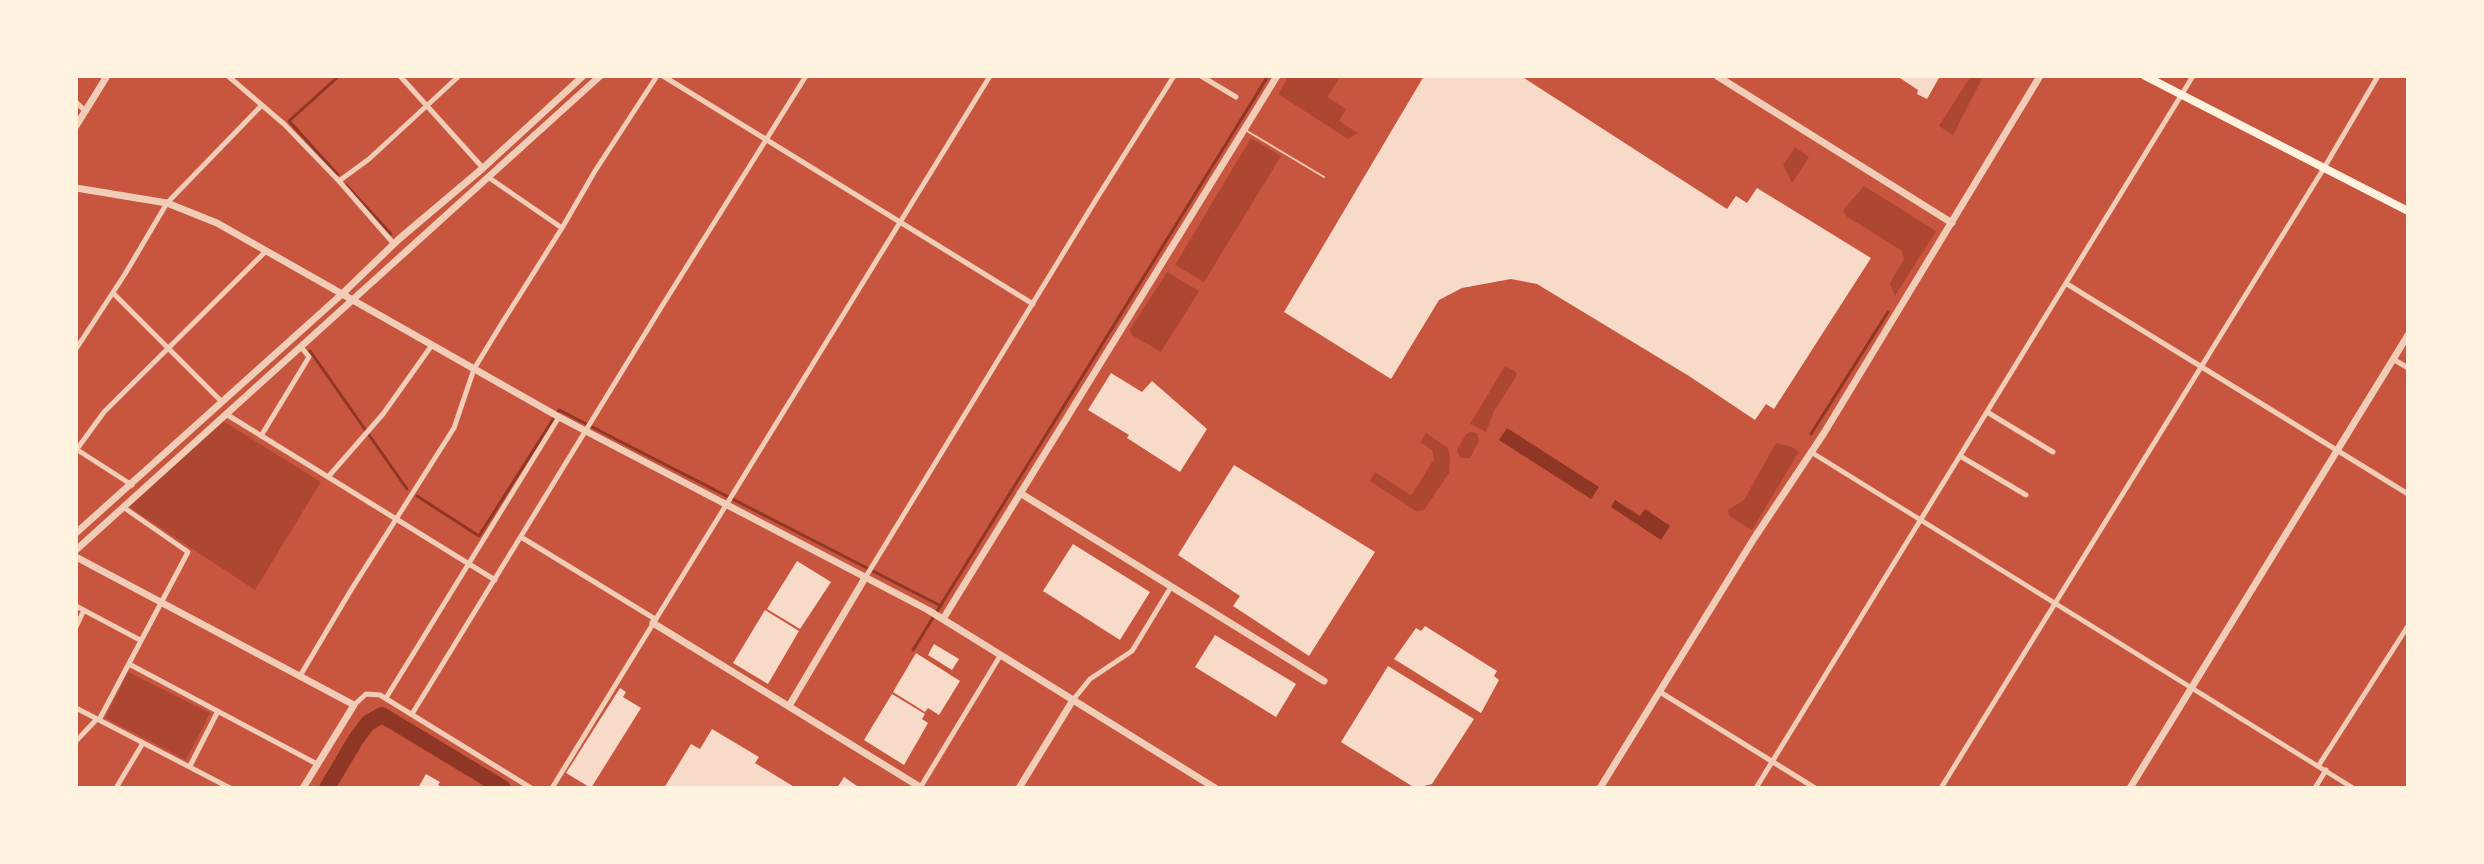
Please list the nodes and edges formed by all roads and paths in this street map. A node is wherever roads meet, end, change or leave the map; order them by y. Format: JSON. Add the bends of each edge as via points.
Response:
{"nodes":[{"id":1,"x":107,"y":76,"type":"edge"},
{"id":2,"x":228,"y":76,"type":"edge"},
{"id":3,"x":400,"y":76,"type":"edge"},
{"id":4,"x":459,"y":76,"type":"edge"},
{"id":5,"x":582,"y":76,"type":"edge"},
{"id":6,"x":600,"y":76,"type":"edge"},
{"id":7,"x":657,"y":76,"type":"edge"},
{"id":8,"x":663,"y":76,"type":"edge"},
{"id":9,"x":806,"y":76,"type":"edge"},
{"id":10,"x":990,"y":76,"type":"edge"},
{"id":11,"x":1174,"y":76,"type":"edge"},
{"id":12,"x":1201,"y":76,"type":"edge"},
{"id":13,"x":1277,"y":76,"type":"edge"},
{"id":14,"x":1717,"y":76,"type":"edge"},
{"id":15,"x":2040,"y":76,"type":"edge"},
{"id":16,"x":2145,"y":76,"type":"edge"},
{"id":17,"x":2193,"y":76,"type":"edge"},
{"id":18,"x":2378,"y":76,"type":"edge"},
{"id":19,"x":2180,"y":96,"type":"junction"},
{"id":20,"x":1236,"y":97,"type":"dead end"},
{"id":21,"x":76,"y":102,"type":"edge"},
{"id":22,"x":426,"y":105,"type":"junction"},
{"id":23,"x":261,"y":106,"type":"junction"},
{"id":24,"x":85,"y":111,"type":"junction"},
{"id":25,"x":76,"y":126,"type":"edge"},
{"id":26,"x":1244,"y":130,"type":"junction"},
{"id":27,"x":767,"y":140,"type":"junction"},
{"id":28,"x":483,"y":168,"type":"junction"},
{"id":29,"x":2324,"y":168,"type":"junction"},
{"id":30,"x":488,"y":177,"type":"junction"},
{"id":31,"x":1324,"y":177,"type":"dead end"},
{"id":32,"x":339,"y":181,"type":"junction"},
{"id":33,"x":76,"y":188,"type":"edge"},
{"id":34,"x":167,"y":203,"type":"junction"},
{"id":35,"x":2408,"y":212,"type":"edge"},
{"id":36,"x":900,"y":222,"type":"junction"},
{"id":37,"x":1952,"y":223,"type":"junction"},
{"id":38,"x":562,"y":228,"type":"junction"},
{"id":39,"x":394,"y":244,"type":"junction"},
{"id":40,"x":266,"y":251,"type":"junction"},
{"id":41,"x":2067,"y":284,"type":"junction"},
{"id":42,"x":113,"y":293,"type":"junction"},
{"id":43,"x":342,"y":294,"type":"junction"},
{"id":44,"x":353,"y":300,"type":"junction"},
{"id":45,"x":1033,"y":304,"type":"junction"},
{"id":46,"x":2408,"y":335,"type":"edge"},
{"id":47,"x":432,"y":345,"type":"junction"},
{"id":48,"x":168,"y":348,"type":"junction"},
{"id":49,"x":302,"y":348,"type":"junction"},
{"id":50,"x":76,"y":350,"type":"edge"},
{"id":51,"x":2393,"y":359,"type":"junction"},
{"id":52,"x":2201,"y":367,"type":"junction"},
{"id":53,"x":2408,"y":368,"type":"edge"},
{"id":54,"x":474,"y":369,"type":"junction"},
{"id":55,"x":222,"y":402,"type":"junction"},
{"id":56,"x":1988,"y":412,"type":"junction"},
{"id":57,"x":226,"y":414,"type":"junction"},
{"id":58,"x":559,"y":417,"type":"junction"},
{"id":59,"x":586,"y":432,"type":"junction"},
{"id":60,"x":261,"y":436,"type":"junction"},
{"id":61,"x":77,"y":449,"type":"edge"},
{"id":62,"x":2337,"y":451,"type":"junction"},
{"id":63,"x":1811,"y":452,"type":"junction"},
{"id":64,"x":2053,"y":452,"type":"dead end"},
{"id":65,"x":1960,"y":456,"type":"junction"},
{"id":66,"x":328,"y":477,"type":"junction"},
{"id":67,"x":132,"y":484,"type":"junction"},
{"id":68,"x":1020,"y":493,"type":"junction"},
{"id":69,"x":2408,"y":494,"type":"edge"},
{"id":70,"x":2026,"y":495,"type":"dead end"},
{"id":71,"x":726,"y":503,"type":"junction"},
{"id":72,"x":123,"y":507,"type":"junction"},
{"id":73,"x":396,"y":519,"type":"junction"},
{"id":74,"x":1921,"y":520,"type":"junction"},
{"id":75,"x":76,"y":533,"type":"edge"},
{"id":76,"x":521,"y":537,"type":"junction"},
{"id":77,"x":76,"y":550,"type":"edge"},
{"id":78,"x":76,"y":557,"type":"edge"},
{"id":79,"x":468,"y":562,"type":"junction"},
{"id":80,"x":865,"y":578,"type":"junction"},
{"id":81,"x":495,"y":580,"type":"junction"},
{"id":82,"x":1171,"y":587,"type":"junction"},
{"id":83,"x":160,"y":602,"type":"junction"},
{"id":84,"x":2055,"y":604,"type":"junction"},
{"id":85,"x":76,"y":606,"type":"edge"},
{"id":86,"x":949,"y":609,"type":"junction"},
{"id":87,"x":84,"y":610,"type":"junction"},
{"id":88,"x":943,"y":619,"type":"junction"},
{"id":89,"x":654,"y":621,"type":"junction"},
{"id":90,"x":2408,"y":626,"type":"edge"},
{"id":91,"x":76,"y":627,"type":"edge"},
{"id":92,"x":954,"y":628,"type":"junction"},
{"id":93,"x":140,"y":640,"type":"junction"},
{"id":94,"x":1000,"y":656,"type":"junction"},
{"id":95,"x":129,"y":664,"type":"junction"},
{"id":96,"x":300,"y":676,"type":"junction"},
{"id":97,"x":1324,"y":681,"type":"dead end"},
{"id":98,"x":2192,"y":688,"type":"junction"},
{"id":99,"x":1660,"y":692,"type":"junction"},
{"id":100,"x":386,"y":698,"type":"junction"},
{"id":101,"x":1073,"y":700,"type":"junction"},
{"id":102,"x":354,"y":705,"type":"junction"},
{"id":103,"x":789,"y":706,"type":"junction"},
{"id":104,"x":76,"y":708,"type":"edge"},
{"id":105,"x":218,"y":711,"type":"junction"},
{"id":106,"x":412,"y":714,"type":"junction"},
{"id":107,"x":98,"y":719,"type":"junction"},
{"id":108,"x":76,"y":741,"type":"edge"},
{"id":109,"x":143,"y":743,"type":"junction"},
{"id":110,"x":1773,"y":761,"type":"junction"},
{"id":111,"x":317,"y":764,"type":"junction"},
{"id":112,"x":2319,"y":765,"type":"junction"},
{"id":113,"x":190,"y":766,"type":"junction"},
{"id":114,"x":2326,"y":770,"type":"junction"},
{"id":115,"x":920,"y":787,"type":"edge"},
{"id":116,"x":116,"y":788,"type":"edge"},
{"id":117,"x":230,"y":788,"type":"edge"},
{"id":118,"x":303,"y":788,"type":"edge"},
{"id":119,"x":531,"y":788,"type":"edge"},
{"id":120,"x":552,"y":788,"type":"edge"},
{"id":121,"x":930,"y":788,"type":"edge"},
{"id":122,"x":1018,"y":788,"type":"edge"},
{"id":123,"x":1215,"y":788,"type":"edge"},
{"id":124,"x":1600,"y":788,"type":"edge"},
{"id":125,"x":1756,"y":788,"type":"edge"},
{"id":126,"x":1815,"y":788,"type":"edge"},
{"id":127,"x":1941,"y":788,"type":"edge"},
{"id":128,"x":2130,"y":788,"type":"edge"},
{"id":129,"x":2315,"y":788,"type":"edge"},
{"id":130,"x":2353,"y":788,"type":"edge"}],
"edges":[{"from":1,"to":24,"type":"street"},
{"from":2,"to":23,"type":"street"},
{"from":3,"to":22,"type":"street"},
{"from":4,"to":22,"type":"street"},
{"from":5,"to":28,"type":"street"},
{"from":6,"to":30,"type":"street"},
{"from":7,"to":38,"type":"street"},
{"from":8,"to":27,"type":"street"},
{"from":9,"to":27,"type":"street"},
{"from":10,"to":36,"type":"street"},
{"from":11,"to":45,"type":"street"},
{"from":12,"to":20,"type":"street"},
{"from":13,"to":26,"type":"street"},
{"from":14,"to":37,"type":"street"},
{"from":15,"to":37,"type":"street"},
{"from":16,"to":19,"type":"main road"},
{"from":17,"to":19,"type":"street"},
{"from":18,"to":29,"type":"street"},
{"from":19,"to":29,"type":"main road"},
{"from":19,"to":41,"type":"street"},
{"from":21,"to":24,"type":"street"},
{"from":22,"to":28,"type":"street"},
{"from":22,"to":32,"type":"street","via":[[369,159]]},
{"from":23,"to":32,"type":"street","via":[[284,123]]},
{"from":23,"to":34,"type":"street"},
{"from":24,"to":25,"type":"street"},
{"from":26,"to":31,"type":"lane"},
{"from":26,"to":68,"type":"street"},
{"from":27,"to":36,"type":"street"},
{"from":27,"to":59,"type":"street"},
{"from":28,"to":39,"type":"street"},
{"from":29,"to":35,"type":"main road"},
{"from":29,"to":52,"type":"street"},
{"from":30,"to":38,"type":"street"},
{"from":30,"to":44,"type":"street"},
{"from":32,"to":39,"type":"street"},
{"from":33,"to":34,"type":"street"},
{"from":34,"to":40,"type":"street","via":[[205,217]]},
{"from":34,"to":42,"type":"street"},
{"from":36,"to":45,"type":"street"},
{"from":36,"to":71,"type":"street"},
{"from":37,"to":63,"type":"street"},
{"from":38,"to":54,"type":"street"},
{"from":39,"to":43,"type":"street"},
{"from":40,"to":43,"type":"street"},
{"from":40,"to":48,"type":"street"},
{"from":41,"to":52,"type":"street"},
{"from":41,"to":56,"type":"street"},
{"from":42,"to":48,"type":"street"},
{"from":42,"to":50,"type":"street"},
{"from":43,"to":44,"type":"street"},
{"from":43,"to":55,"type":"street"},
{"from":44,"to":47,"type":"street"},
{"from":44,"to":49,"type":"street"},
{"from":45,"to":80,"type":"street"},
{"from":46,"to":51,"type":"street"},
{"from":47,"to":54,"type":"street"},
{"from":47,"to":66,"type":"street","via":[[372,429]]},
{"from":48,"to":55,"type":"street"},
{"from":48,"to":61,"type":"street","via":[[104,412]]},
{"from":49,"to":57,"type":"street"},
{"from":49,"to":60,"type":"street","via":[[309,357]]},
{"from":51,"to":53,"type":"street"},
{"from":51,"to":62,"type":"street"},
{"from":52,"to":62,"type":"street"},
{"from":52,"to":84,"type":"street"},
{"from":54,"to":58,"type":"street"},
{"from":54,"to":73,"type":"street","via":[[454,428]]},
{"from":55,"to":67,"type":"street"},
{"from":56,"to":64,"type":"street"},
{"from":56,"to":65,"type":"street"},
{"from":57,"to":60,"type":"street"},
{"from":57,"to":72,"type":"street"},
{"from":58,"to":59,"type":"street"},
{"from":58,"to":79,"type":"street"},
{"from":59,"to":71,"type":"street"},
{"from":59,"to":76,"type":"street"},
{"from":60,"to":66,"type":"street"},
{"from":61,"to":67,"type":"street"},
{"from":62,"to":69,"type":"street"},
{"from":62,"to":98,"type":"street"},
{"from":63,"to":74,"type":"street"},
{"from":63,"to":99,"type":"street"},
{"from":65,"to":70,"type":"street"},
{"from":65,"to":74,"type":"street"},
{"from":66,"to":73,"type":"street"},
{"from":67,"to":75,"type":"street"},
{"from":68,"to":82,"type":"street"},
{"from":68,"to":86,"type":"street"},
{"from":71,"to":80,"type":"street"},
{"from":71,"to":89,"type":"street"},
{"from":72,"to":77,"type":"street"},
{"from":72,"to":83,"type":"street","via":[[188,552]]},
{"from":73,"to":79,"type":"street"},
{"from":73,"to":96,"type":"street"},
{"from":74,"to":84,"type":"street"},
{"from":74,"to":110,"type":"street"},
{"from":76,"to":81,"type":"street"},
{"from":76,"to":89,"type":"street"},
{"from":78,"to":83,"type":"street"},
{"from":79,"to":81,"type":"street"},
{"from":79,"to":100,"type":"street"},
{"from":80,"to":88,"type":"street"},
{"from":80,"to":103,"type":"street"},
{"from":81,"to":106,"type":"street"},
{"from":82,"to":97,"type":"street"},
{"from":82,"to":101,"type":"street","via":[[1132,651],[1090,679]]},
{"from":83,"to":93,"type":"street"},
{"from":83,"to":96,"type":"street"},
{"from":84,"to":98,"type":"street"},
{"from":84,"to":127,"type":"street"},
{"from":85,"to":87,"type":"street"},
{"from":86,"to":88,"type":"street"},
{"from":86,"to":92,"type":"street"},
{"from":87,"to":91,"type":"street"},
{"from":87,"to":93,"type":"street"},
{"from":88,"to":92,"type":"street"},
{"from":89,"to":103,"type":"street"},
{"from":89,"to":120,"type":"street"},
{"from":90,"to":112,"type":"street"},
{"from":92,"to":94,"type":"street"},
{"from":93,"to":95,"type":"street"},
{"from":94,"to":101,"type":"street"},
{"from":94,"to":115,"type":"street"},
{"from":95,"to":105,"type":"street"},
{"from":95,"to":107,"type":"street"},
{"from":96,"to":102,"type":"street"},
{"from":98,"to":112,"type":"street"},
{"from":98,"to":128,"type":"street"},
{"from":99,"to":110,"type":"street"},
{"from":99,"to":124,"type":"street"},
{"from":100,"to":102,"type":"street","via":[[370,693]]},
{"from":100,"to":106,"type":"street"},
{"from":101,"to":122,"type":"street"},
{"from":101,"to":123,"type":"street"},
{"from":102,"to":111,"type":"street"},
{"from":103,"to":115,"type":"street"},
{"from":104,"to":107,"type":"street"},
{"from":105,"to":111,"type":"street"},
{"from":105,"to":113,"type":"street"},
{"from":106,"to":119,"type":"street"},
{"from":107,"to":108,"type":"street"},
{"from":107,"to":109,"type":"street"},
{"from":109,"to":113,"type":"street"},
{"from":109,"to":116,"type":"street"},
{"from":110,"to":125,"type":"street"},
{"from":110,"to":126,"type":"street"},
{"from":111,"to":118,"type":"street"},
{"from":112,"to":114,"type":"street"},
{"from":113,"to":117,"type":"street"},
{"from":114,"to":129,"type":"street"},
{"from":114,"to":130,"type":"street"},
{"from":115,"to":121,"type":"street"}]}
